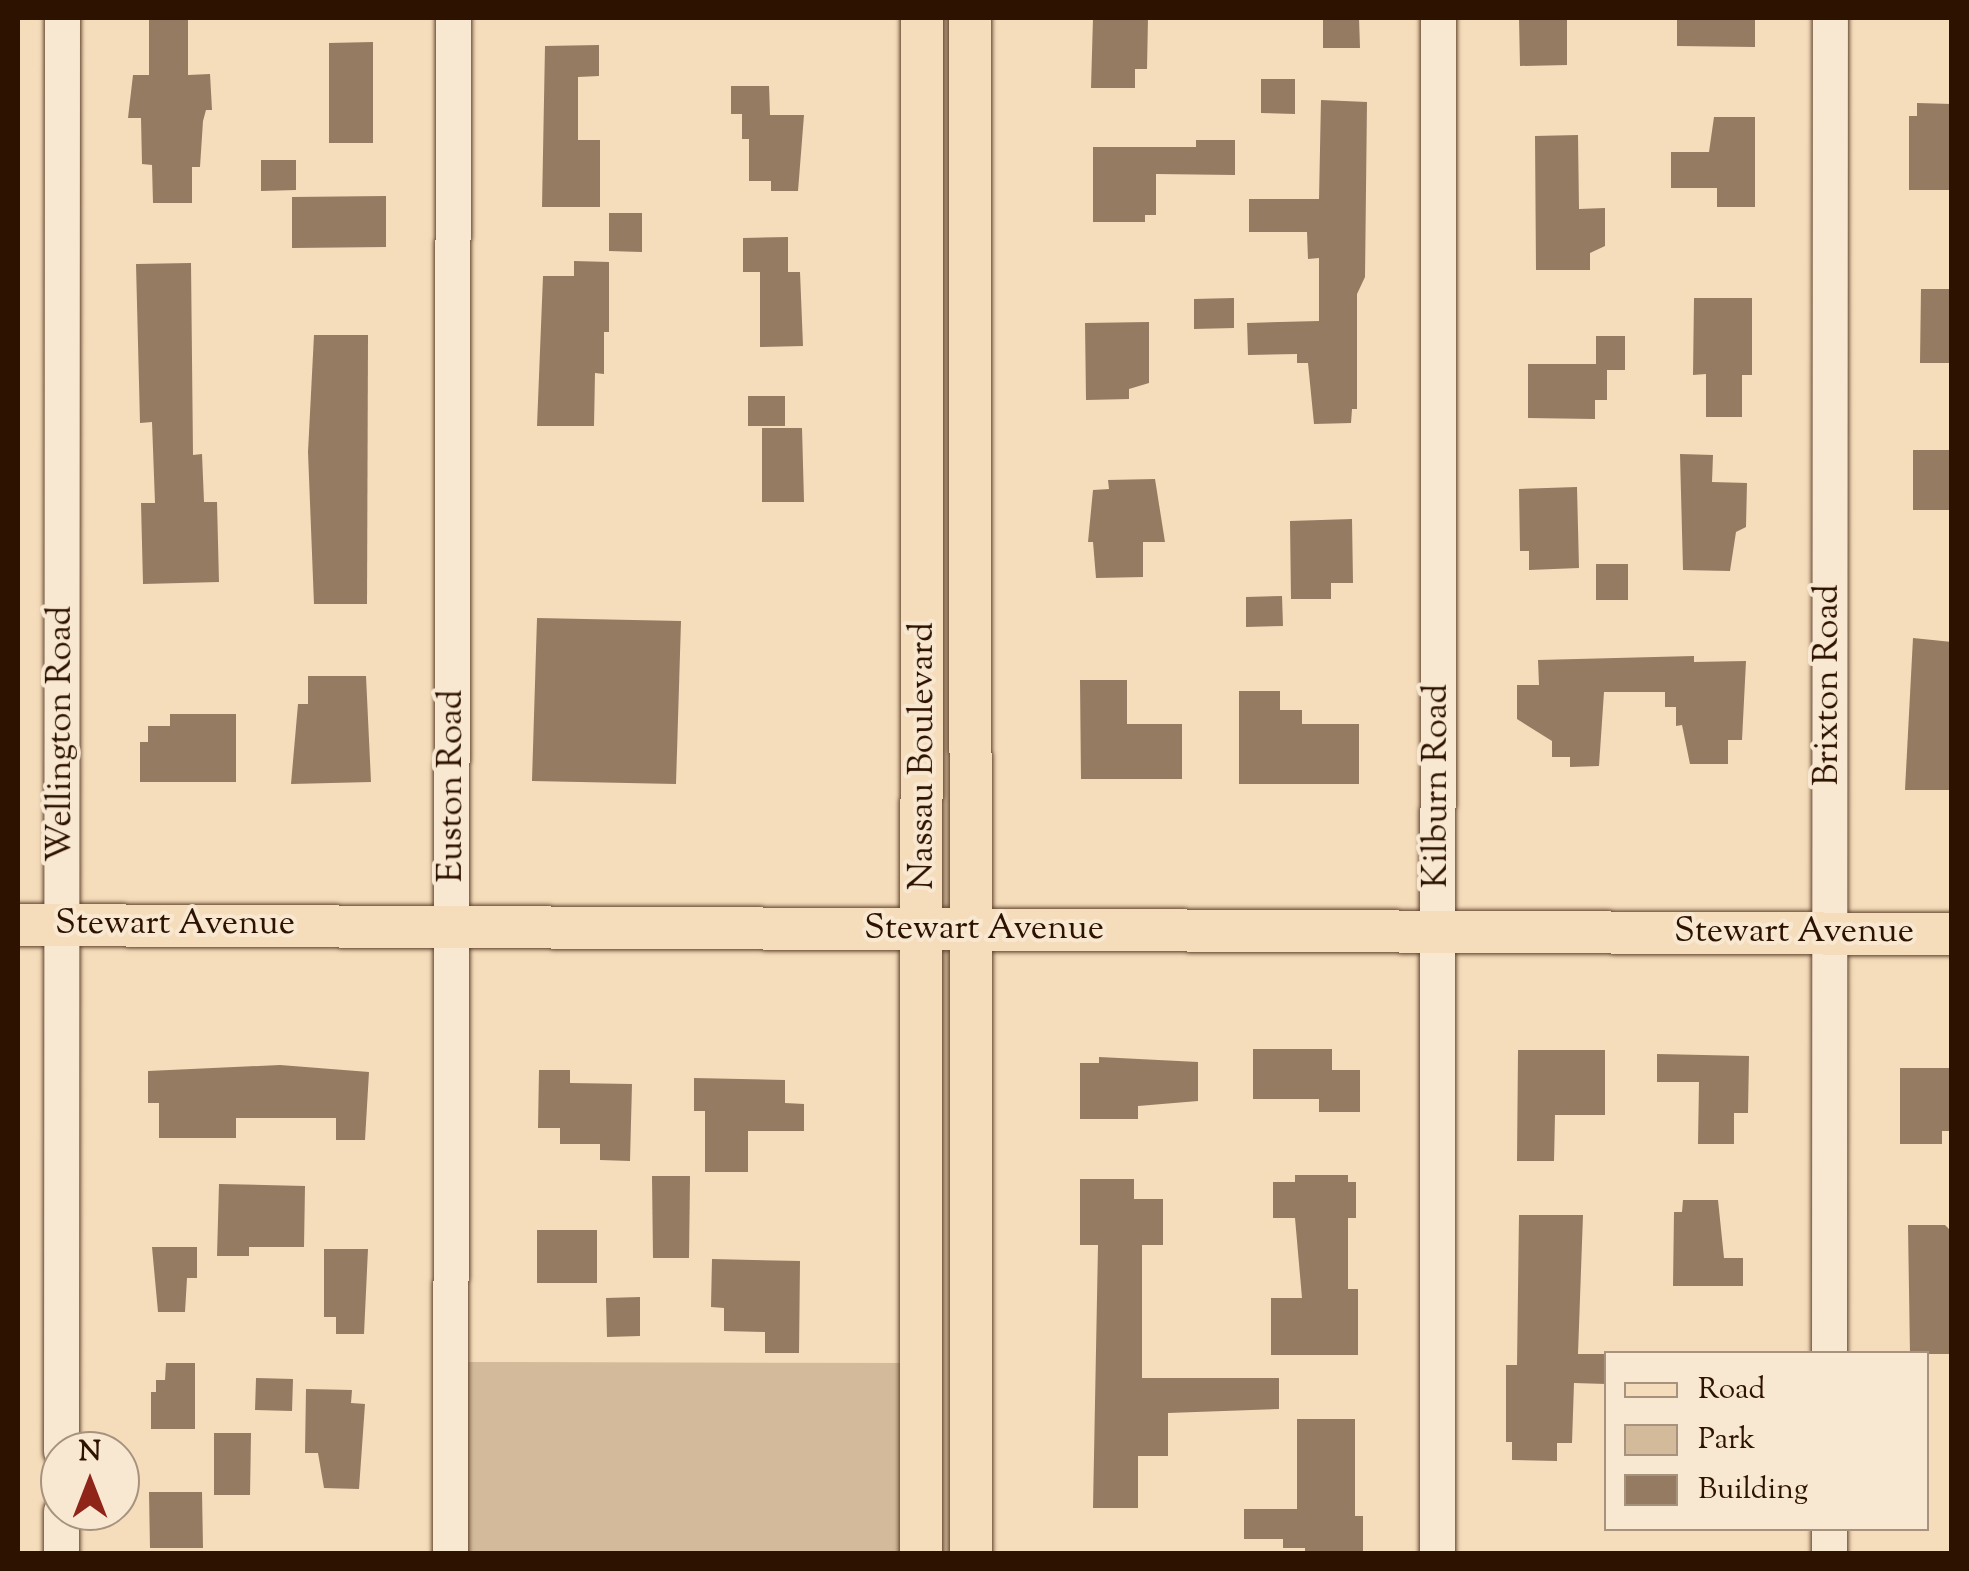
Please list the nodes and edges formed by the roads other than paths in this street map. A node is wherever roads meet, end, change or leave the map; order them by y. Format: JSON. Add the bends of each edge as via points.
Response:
{"nodes":[{"id":1,"x":62,"y":18,"type":"edge"},
{"id":2,"x":453,"y":18,"type":"edge"},
{"id":3,"x":922,"y":18,"type":"edge"},
{"id":4,"x":970,"y":18,"type":"edge"},
{"id":5,"x":1438,"y":18,"type":"edge"},
{"id":6,"x":1830,"y":18,"type":"edge"},
{"id":7,"x":18,"y":925,"type":"edge"},
{"id":8,"x":62,"y":925,"type":"junction"},
{"id":9,"x":453,"y":927,"type":"junction"},
{"id":10,"x":924,"y":930,"type":"junction"},
{"id":11,"x":970,"y":930,"type":"junction"},
{"id":12,"x":1438,"y":932,"type":"junction"},
{"id":13,"x":1829,"y":934,"type":"junction"},
{"id":14,"x":1952,"y":934,"type":"edge"},
{"id":15,"x":1829,"y":1351,"type":"edge"},
{"id":16,"x":61,"y":1431,"type":"edge"},
{"id":17,"x":450,"y":1554,"type":"edge"},
{"id":18,"x":921,"y":1554,"type":"edge"},
{"id":19,"x":971,"y":1554,"type":"edge"},
{"id":20,"x":1437,"y":1554,"type":"edge"}],
"edges":[{"from":1,"to":8,"type":"street","name":"Wellington Road"},
{"from":2,"to":9,"type":"street","name":"Euston Road"},
{"from":3,"to":10,"type":"main road","name":"Nassau Boulevard"},
{"from":4,"to":11,"type":"main road","name":"Nassau Boulevard"},
{"from":5,"to":12,"type":"street","name":"Kilburn Road"},
{"from":6,"to":13,"type":"street","name":"Brixton Road"},
{"from":7,"to":8,"type":"main road","name":"Stewart Avenue"},
{"from":8,"to":9,"type":"main road","name":"Stewart Avenue"},
{"from":8,"to":16,"type":"street","name":"Wellington Road"},
{"from":9,"to":10,"type":"main road","name":"Stewart Avenue"},
{"from":9,"to":17,"type":"street","name":"Euston Road"},
{"from":10,"to":11,"type":"main road","name":"Stewart Avenue"},
{"from":10,"to":18,"type":"main road","name":"Nassau Boulevard"},
{"from":11,"to":12,"type":"main road","name":"Stewart Avenue"},
{"from":11,"to":19,"type":"main road","name":"Nassau Boulevard"},
{"from":12,"to":13,"type":"main road","name":"Stewart Avenue"},
{"from":12,"to":20,"type":"street","name":"Kilburn Road"},
{"from":13,"to":14,"type":"main road","name":"Stewart Avenue"},
{"from":13,"to":15,"type":"street","name":"Brixton Road"}]}
